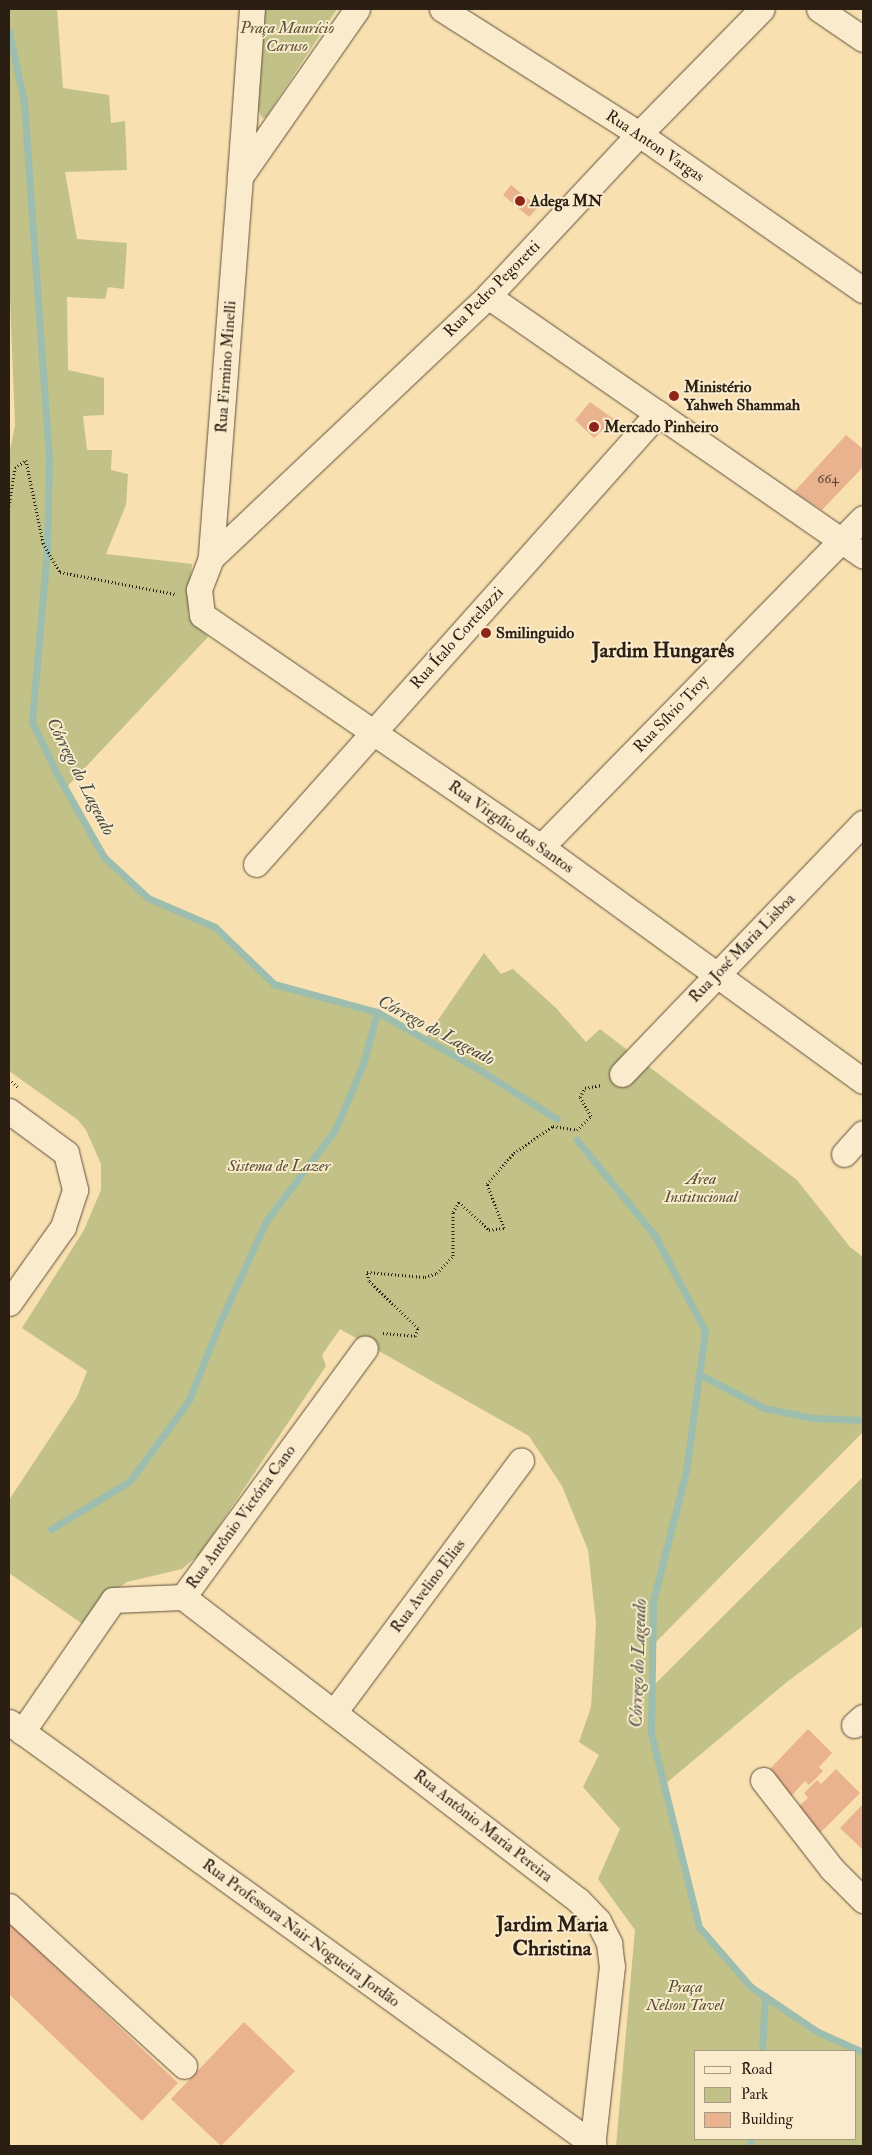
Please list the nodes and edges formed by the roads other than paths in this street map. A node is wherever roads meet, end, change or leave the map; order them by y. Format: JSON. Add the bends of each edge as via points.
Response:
{"nodes":[{"id":1,"x":252,"y":9,"type":"edge"},
{"id":2,"x":357,"y":9,"type":"edge"},
{"id":3,"x":442,"y":9,"type":"edge"},
{"id":4,"x":762,"y":9,"type":"edge"},
{"id":5,"x":819,"y":9,"type":"edge"},
{"id":6,"x":863,"y":39,"type":"edge"},
{"id":7,"x":639,"y":134,"type":"junction"},
{"id":8,"x":240,"y":177,"type":"junction"},
{"id":9,"x":863,"y":290,"type":"edge"},
{"id":10,"x":488,"y":296,"type":"junction"},
{"id":11,"x":658,"y":413,"type":"junction"},
{"id":12,"x":863,"y":518,"type":"edge"},
{"id":13,"x":842,"y":540,"type":"junction"},
{"id":14,"x":863,"y":556,"type":"edge"},
{"id":15,"x":211,"y":558,"type":"junction"},
{"id":16,"x":374,"y":732,"type":"junction"},
{"id":17,"x":863,"y":823,"type":"edge"},
{"id":18,"x":541,"y":847,"type":"junction"},
{"id":19,"x":256,"y":864,"type":"dead end"},
{"id":20,"x":716,"y":974,"type":"junction"},
{"id":21,"x":622,"y":1074,"type":"road end"},
{"id":22,"x":863,"y":1081,"type":"edge"},
{"id":23,"x":9,"y":1111,"type":"edge"},
{"id":24,"x":863,"y":1133,"type":"edge"},
{"id":25,"x":844,"y":1154,"type":"dead end"},
{"id":26,"x":9,"y":1303,"type":"edge"},
{"id":27,"x":372,"y":1341,"type":"road end"},
{"id":28,"x":520,"y":1461,"type":"dead end"},
{"id":29,"x":182,"y":1597,"type":"junction"},
{"id":30,"x":335,"y":1710,"type":"junction"},
{"id":31,"x":16,"y":1727,"type":"edge"},
{"id":32,"x":763,"y":1780,"type":"dead end"},
{"id":33,"x":863,"y":1900,"type":"edge"},
{"id":34,"x":9,"y":1906,"type":"edge"},
{"id":35,"x":184,"y":2066,"type":"dead end"},
{"id":36,"x":593,"y":2145,"type":"edge"}],
"edges":[{"from":1,"to":8,"type":"street","name":"Rua Firmino Minelli"},
{"from":2,"to":8,"type":"street"},
{"from":3,"to":7,"type":"street","name":"Rua Anton Vargas"},
{"from":4,"to":7,"type":"street","name":"Rua Pedro Pegoretti"},
{"from":5,"to":6,"type":"street"},
{"from":7,"to":9,"type":"street","name":"Rua Anton Vargas"},
{"from":7,"to":10,"type":"street","name":"Rua Pedro Pegoretti"},
{"from":8,"to":15,"type":"street","name":"Rua Firmino Minelli"},
{"from":10,"to":11,"type":"street"},
{"from":10,"to":15,"type":"street","name":"Rua Pedro Pegoretti"},
{"from":11,"to":13,"type":"street"},
{"from":11,"to":16,"type":"street","name":"Rua Ítalo Cortelazzi"},
{"from":12,"to":13,"type":"street","name":"Rua Sílvio Troy"},
{"from":13,"to":14,"type":"street"},
{"from":13,"to":18,"type":"street","name":"Rua Sílvio Troy"},
{"from":15,"to":16,"type":"street","name":"Rua Virgílio dos Santos","via":[[198,598],[202,615]]},
{"from":16,"to":18,"type":"street","name":"Rua Virgílio dos Santos"},
{"from":16,"to":19,"type":"street","name":"Rua Ítalo Cortelazzi"},
{"from":17,"to":20,"type":"street","name":"Rua José Maria Lisboa"},
{"from":18,"to":20,"type":"street","name":"Rua Virgílio dos Santos"},
{"from":20,"to":21,"type":"street","name":"Rua José Maria Lisboa"},
{"from":20,"to":22,"type":"street","name":"Rua Virgílio dos Santos"},
{"from":23,"to":26,"type":"street","via":[[66,1153],[75,1190],[63,1227]]},
{"from":24,"to":25,"type":"street"},
{"from":27,"to":29,"type":"street","name":"Rua Antônio Victória Cano"},
{"from":28,"to":30,"type":"street","name":"Rua Avelino Elias"},
{"from":29,"to":30,"type":"street","name":"Rua Antônio Maria Pereira"},
{"from":29,"to":31,"type":"street","name":"Rua Antônio Victória Cano","via":[[113,1600]]},
{"from":30,"to":36,"type":"street","name":"Rua Antônio Maria Pereira","via":[[578,1900],[598,1921],[609,1943],[612,1966]]},
{"from":31,"to":36,"type":"street","name":"Rua Professora Nair Nogueira Jordão"},
{"from":32,"to":33,"type":"street","via":[[832,1869]]},
{"from":34,"to":35,"type":"street"}]}
